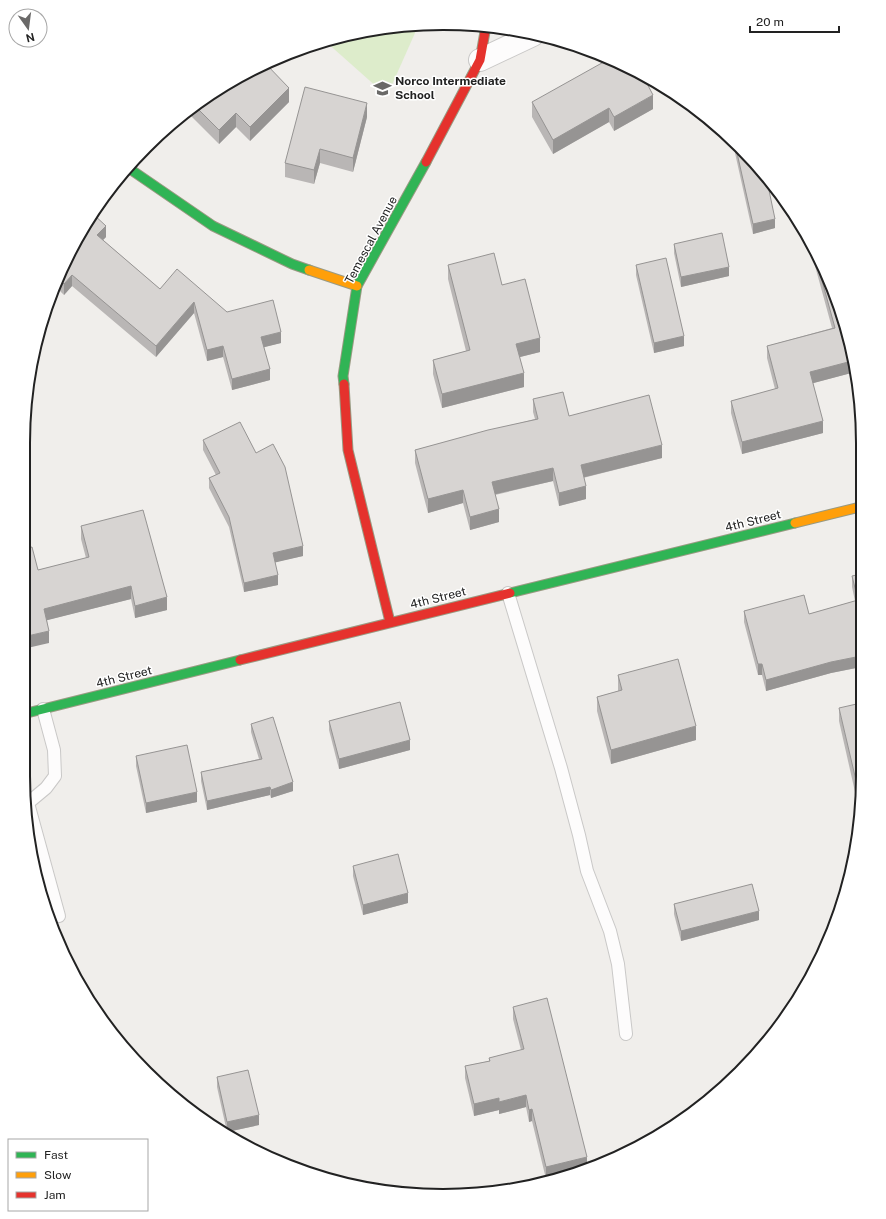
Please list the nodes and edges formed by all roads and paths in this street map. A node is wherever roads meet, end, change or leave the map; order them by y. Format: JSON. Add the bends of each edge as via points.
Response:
{"nodes":[{"id":1,"x":485,"y":33,"type":"edge"},
{"id":2,"x":526,"y":38,"type":"edge"},
{"id":3,"x":480,"y":60,"type":"junction"},
{"id":4,"x":133,"y":170,"type":"edge"},
{"id":5,"x":357,"y":286,"type":"junction"},
{"id":6,"x":856,"y":508,"type":"edge"},
{"id":7,"x":508,"y":593,"type":"junction"},
{"id":8,"x":390,"y":622,"type":"junction"},
{"id":9,"x":43,"y":709,"type":"junction"},
{"id":10,"x":30,"y":712,"type":"edge"},
{"id":11,"x":31,"y":800,"type":"edge"},
{"id":12,"x":34,"y":826,"type":"edge"},
{"id":13,"x":59,"y":916,"type":"dead end"},
{"id":14,"x":626,"y":1034,"type":"dead end"}],
"edges":[{"from":1,"to":3,"type":"street","name":"Temescal Avenue"},
{"from":2,"to":3,"type":"street"},
{"from":3,"to":5,"type":"street","name":"Temescal Avenue"},
{"from":4,"to":5,"type":"street","via":[[213,226],[292,264]]},
{"from":5,"to":8,"type":"street","name":"Temescal Avenue","via":[[343,376],[348,450]]},
{"from":6,"to":7,"type":"street","name":"4th Street"},
{"from":7,"to":8,"type":"street","name":"4th Street"},
{"from":7,"to":14,"type":"lane","via":[[561,768],[587,871],[610,931],[618,964]]},
{"from":8,"to":9,"type":"street","name":"4th Street"},
{"from":9,"to":10,"type":"street","name":"4th Street"},
{"from":9,"to":11,"type":"lane","via":[[54,750],[55,776],[46,788]]},
{"from":12,"to":13,"type":"lane"}]}
